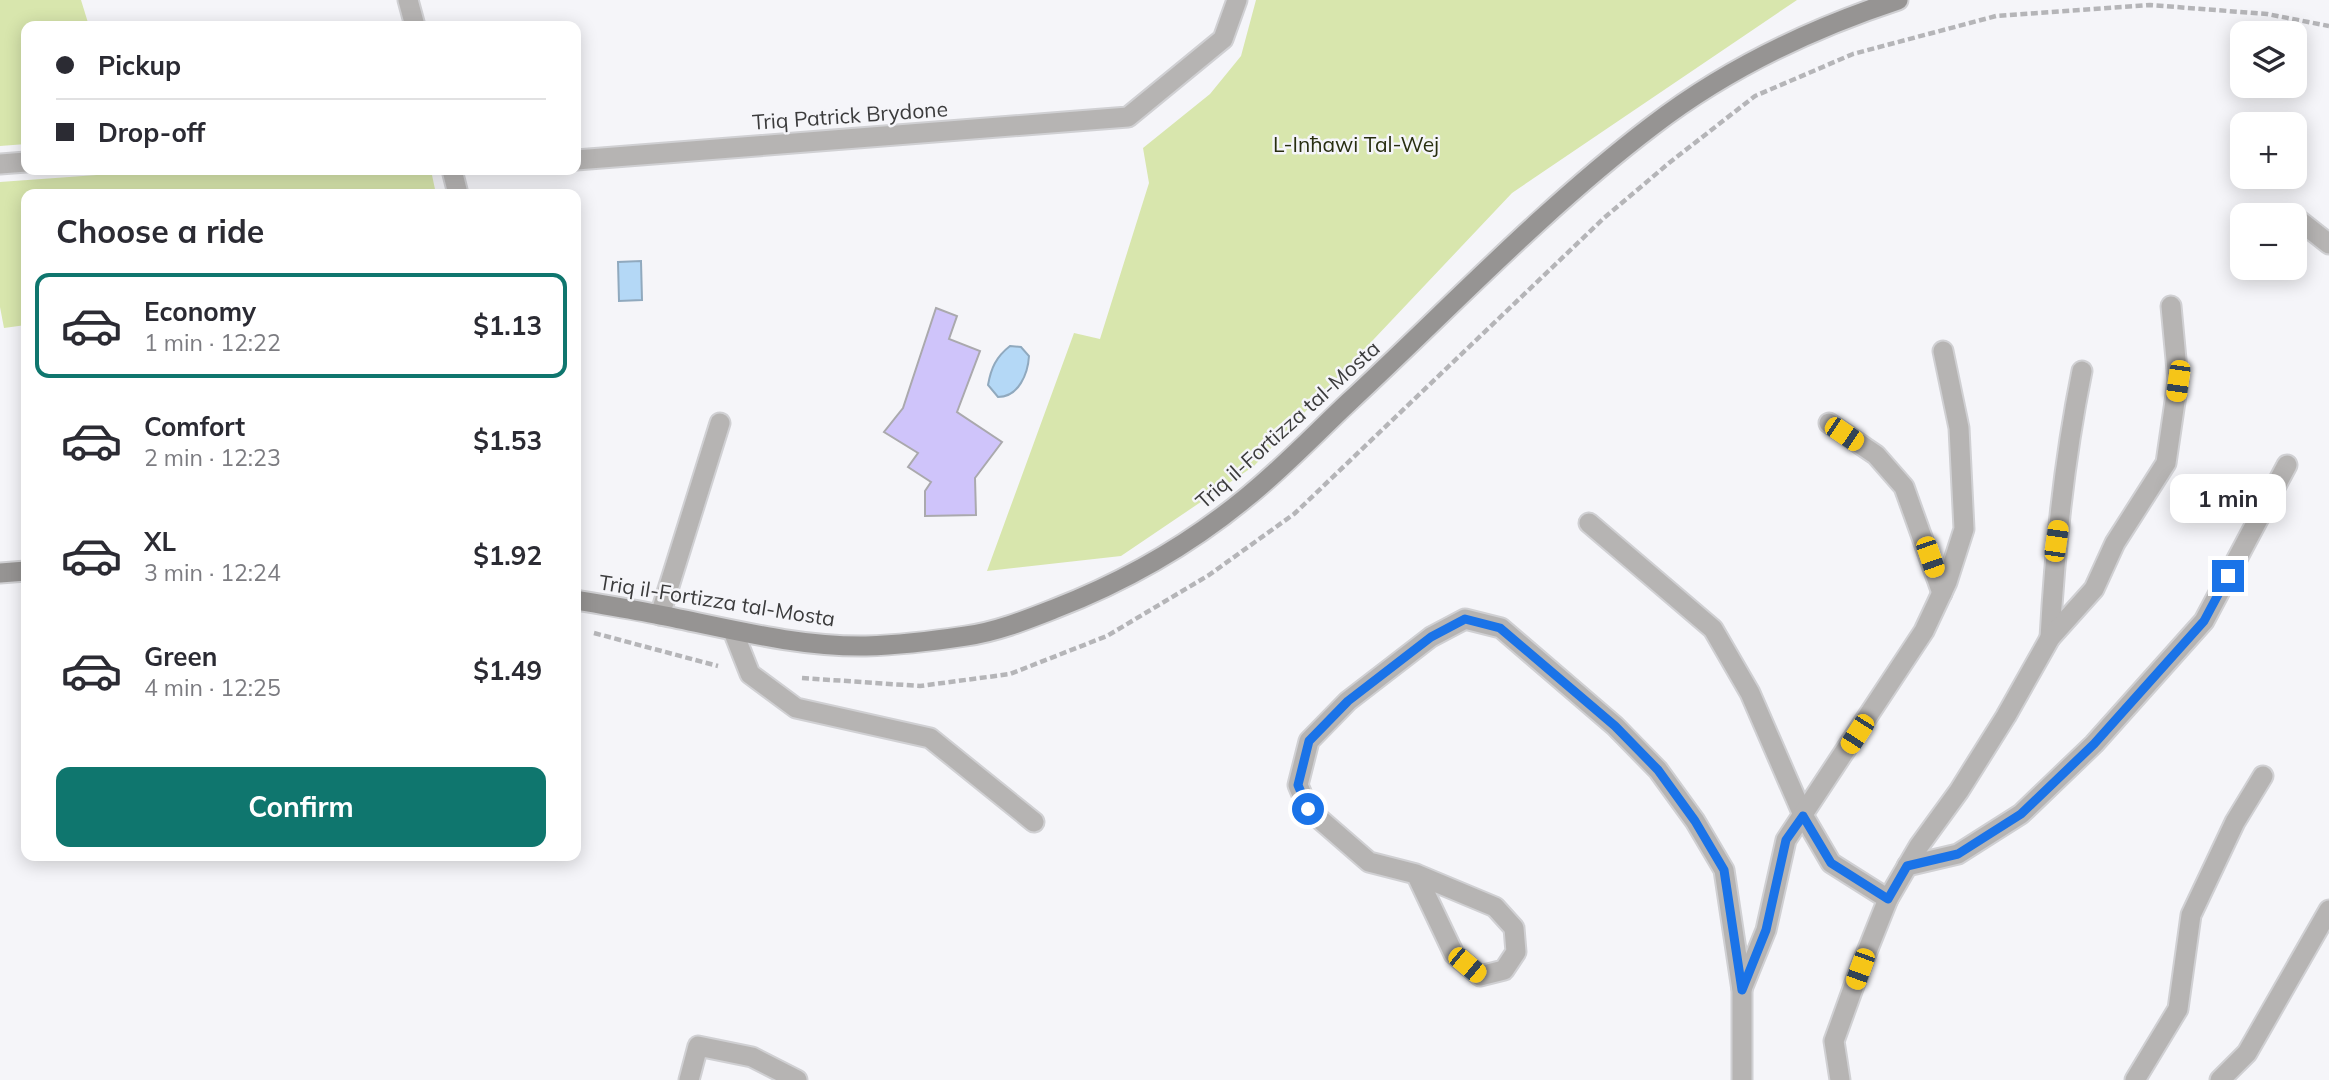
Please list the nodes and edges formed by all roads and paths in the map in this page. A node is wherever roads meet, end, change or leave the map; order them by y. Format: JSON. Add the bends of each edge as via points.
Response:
{"nodes":[{"id":1,"x":408,"y":0,"type":"edge"},
{"id":2,"x":1237,"y":0,"type":"edge"},
{"id":3,"x":1898,"y":0,"type":"edge"},
{"id":4,"x":414,"y":21,"type":"edge"},
{"id":5,"x":2329,"y":26,"type":"edge"},
{"id":6,"x":581,"y":160,"type":"edge"},
{"id":7,"x":21,"y":162,"type":"edge"},
{"id":8,"x":0,"y":164,"type":"edge"},
{"id":9,"x":2307,"y":227,"type":"edge"},
{"id":10,"x":2329,"y":244,"type":"edge"},
{"id":11,"x":2171,"y":306,"type":"dead end"},
{"id":12,"x":1943,"y":351,"type":"dead end"},
{"id":13,"x":2082,"y":371,"type":"dead end"},
{"id":14,"x":720,"y":422,"type":"dead end"},
{"id":15,"x":1829,"y":423,"type":"dead end"},
{"id":16,"x":2287,"y":465,"type":"dead end"},
{"id":17,"x":1589,"y":523,"type":"dead end"},
{"id":18,"x":21,"y":571,"type":"edge"},
{"id":19,"x":0,"y":573,"type":"edge"},
{"id":20,"x":1942,"y":593,"type":"junction"},
{"id":21,"x":581,"y":601,"type":"edge"},
{"id":22,"x":660,"y":615,"type":"junction"},
{"id":23,"x":586,"y":630,"type":"dead end"},
{"id":24,"x":733,"y":631,"type":"junction"},
{"id":25,"x":2050,"y":638,"type":"junction"},
{"id":26,"x":750,"y":674,"type":"junction"},
{"id":27,"x":2263,"y":776,"type":"dead end"},
{"id":28,"x":1803,"y":816,"type":"junction"},
{"id":29,"x":1034,"y":822,"type":"dead end"},
{"id":30,"x":1907,"y":866,"type":"junction"},
{"id":31,"x":1416,"y":874,"type":"junction"},
{"id":32,"x":1888,"y":899,"type":"junction"},
{"id":33,"x":2329,"y":910,"type":"edge"},
{"id":34,"x":1742,"y":990,"type":"junction"},
{"id":35,"x":689,"y":1080,"type":"edge"},
{"id":36,"x":797,"y":1080,"type":"edge"},
{"id":37,"x":1742,"y":1080,"type":"edge"},
{"id":38,"x":1840,"y":1080,"type":"edge"},
{"id":39,"x":2135,"y":1080,"type":"edge"},
{"id":40,"x":2220,"y":1080,"type":"edge"}],
"edges":[{"from":1,"to":4,"type":"street"},
{"from":2,"to":6,"type":"street","name":"Triq Patrick Brydone","via":[[1223,39],[1128,117]]},
{"from":3,"to":24,"type":"main road","name":"Triq il-Fortizza tal-Mosta","via":[[1778,47],[1652,125],[1504,254],[1248,497],[1189,541],[1126,578],[1029,619],[969,636],[864,646]]},
{"from":5,"to":26,"type":"path","via":[[2267,13],[2150,5],[1996,16],[1853,54],[1755,96],[1669,163],[1604,218],[1294,514],[1209,575],[1107,636],[1010,674],[920,686]]},
{"from":7,"to":8,"type":"street"},
{"from":9,"to":10,"type":"street"},
{"from":11,"to":25,"type":"street","via":[[2178,381],[2166,463],[2115,543],[2094,589]]},
{"from":12,"to":20,"type":"street","via":[[1959,428],[1964,529]]},
{"from":13,"to":25,"type":"street","via":[[2056,541]]},
{"from":14,"to":22,"type":"street"},
{"from":15,"to":20,"type":"street","via":[[1876,454],[1904,487]]},
{"from":16,"to":30,"type":"street","via":[[2204,621],[2094,744],[2021,814],[1958,854]]},
{"from":17,"to":28,"type":"street","via":[[1713,629],[1750,692]]},
{"from":18,"to":19,"type":"main road"},
{"from":20,"to":28,"type":"street","via":[[1924,631]]},
{"from":21,"to":22,"type":"main road","name":"Triq il-Fortizza tal-Mosta"},
{"from":22,"to":24,"type":"main road","name":"Triq il-Fortizza tal-Mosta"},
{"from":23,"to":26,"type":"path"},
{"from":24,"to":26,"type":"street"},
{"from":25,"to":30,"type":"street","via":[[1993,737]]},
{"from":26,"to":29,"type":"street","via":[[796,708],[930,737]]},
{"from":27,"to":39,"type":"street","via":[[2235,822],[2191,915],[2178,1009]]},
{"from":28,"to":32,"type":"street","via":[[1831,863]]},
{"from":28,"to":34,"type":"street","via":[[1786,840],[1766,930]]},
{"from":30,"to":32,"type":"street"},
{"from":31,"to":31,"type":"street","via":[[1454,954],[1480,976],[1504,970],[1516,952],[1514,928],[1495,906]]},
{"from":31,"to":34,"type":"street","via":[[1369,862],[1308,809],[1298,785],[1309,741],[1348,701],[1431,637],[1465,619],[1500,628],[1615,726],[1658,770],[1695,821],[1724,870]]},
{"from":32,"to":38,"type":"street","via":[[1834,1041]]},
{"from":33,"to":40,"type":"street","via":[[2247,1053]]},
{"from":34,"to":37,"type":"street"},
{"from":35,"to":36,"type":"street","via":[[698,1046],[752,1057]]}]}
